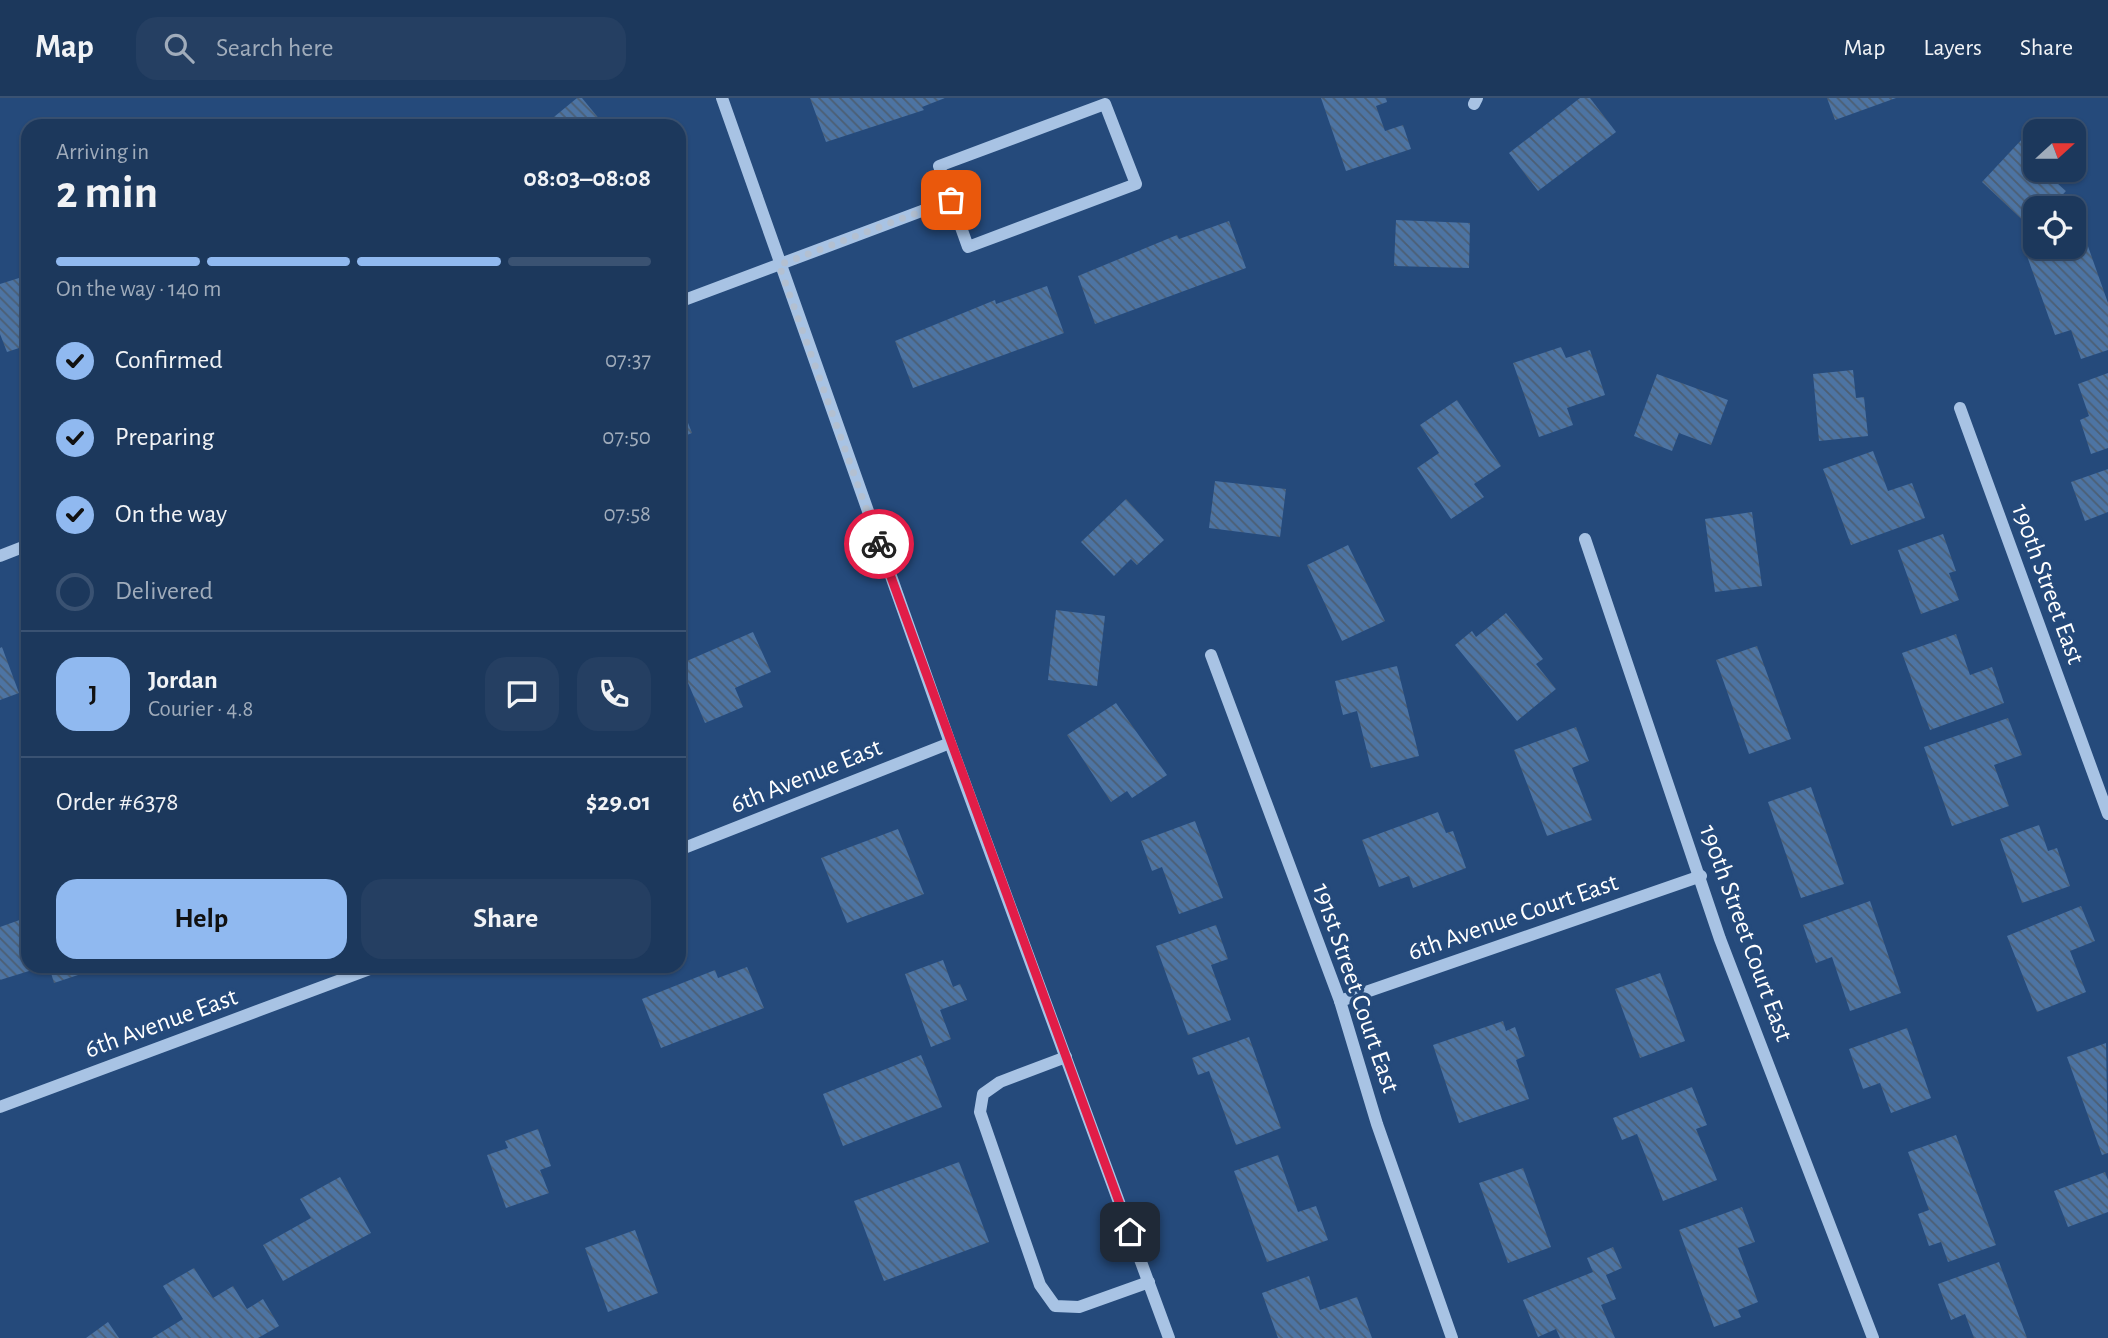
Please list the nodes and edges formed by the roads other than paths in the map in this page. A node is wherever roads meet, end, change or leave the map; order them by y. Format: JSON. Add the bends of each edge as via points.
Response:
{"nodes":[{"id":1,"x":722,"y":98,"type":"edge"},
{"id":2,"x":951,"y":200,"type":"junction"},
{"id":3,"x":779,"y":265,"type":"junction"},
{"id":4,"x":686,"y":299,"type":"edge"},
{"id":5,"x":1960,"y":408,"type":"dead end"},
{"id":6,"x":1585,"y":540,"type":"dead end"},
{"id":7,"x":21,"y":548,"type":"edge"},
{"id":8,"x":0,"y":556,"type":"edge"},
{"id":9,"x":1211,"y":655,"type":"dead end"},
{"id":10,"x":950,"y":743,"type":"junction"},
{"id":11,"x":2108,"y":814,"type":"edge"},
{"id":12,"x":686,"y":847,"type":"edge"},
{"id":13,"x":1701,"y":876,"type":"junction"},
{"id":14,"x":359,"y":973,"type":"edge"},
{"id":15,"x":1340,"y":1001,"type":"junction"},
{"id":16,"x":1066,"y":1057,"type":"junction"},
{"id":17,"x":0,"y":1107,"type":"edge"},
{"id":18,"x":1149,"y":1282,"type":"junction"},
{"id":19,"x":1169,"y":1338,"type":"edge"},
{"id":20,"x":1452,"y":1338,"type":"edge"},
{"id":21,"x":1873,"y":1338,"type":"edge"}],
"edges":[{"from":1,"to":3,"type":"street"},
{"from":2,"to":2,"type":"street","via":[[939,166],[1105,104],[1136,184],[968,247]]},
{"from":2,"to":3,"type":"street"},
{"from":3,"to":4,"type":"street"},
{"from":3,"to":10,"type":"street"},
{"from":5,"to":11,"type":"street","name":"190th Street East"},
{"from":6,"to":13,"type":"street","name":"190th Street Court East"},
{"from":7,"to":8,"type":"street"},
{"from":9,"to":15,"type":"street","name":"191st Street Court East"},
{"from":10,"to":12,"type":"street","name":"6th Avenue East"},
{"from":10,"to":16,"type":"street"},
{"from":13,"to":15,"type":"street","name":"6th Avenue Court East"},
{"from":13,"to":21,"type":"street","name":"190th Street Court East","via":[[1720,939]]},
{"from":14,"to":17,"type":"street","name":"6th Avenue East"},
{"from":15,"to":20,"type":"street","name":"191st Street Court East","via":[[1377,1124]]},
{"from":16,"to":18,"type":"street"},
{"from":16,"to":18,"type":"street","via":[[1000,1082],[983,1094],[980,1112],[1040,1285],[1055,1306],[1079,1307]]},
{"from":18,"to":19,"type":"street"}]}
